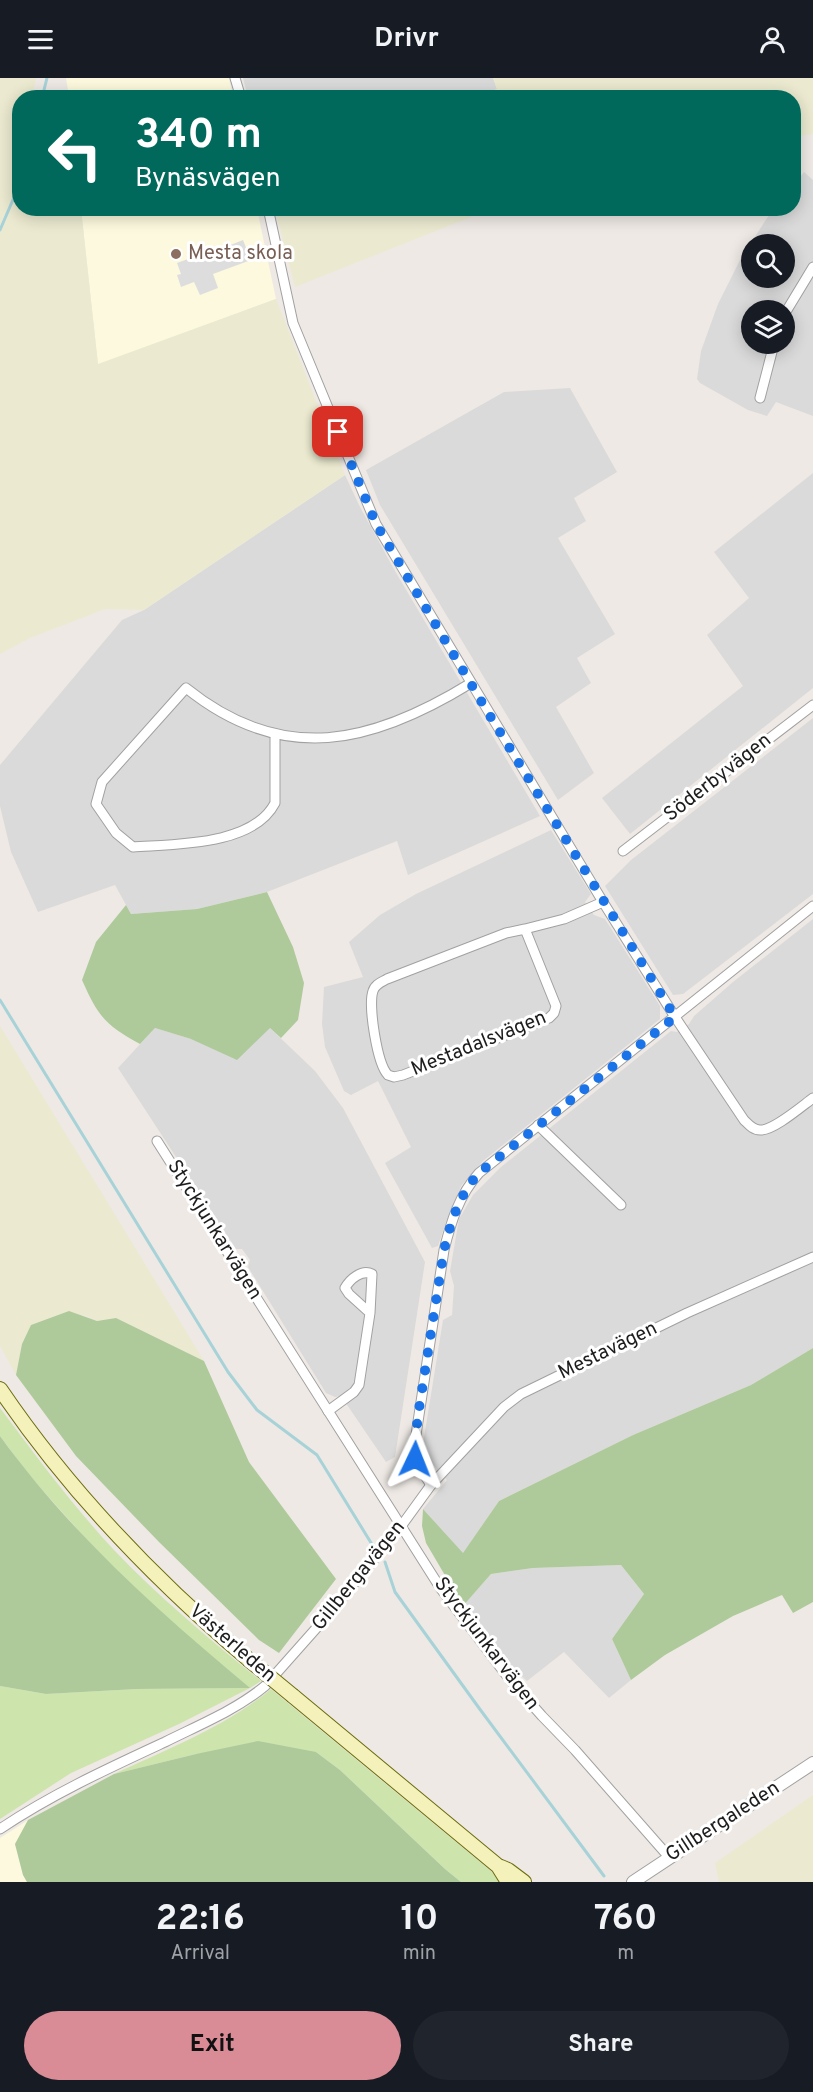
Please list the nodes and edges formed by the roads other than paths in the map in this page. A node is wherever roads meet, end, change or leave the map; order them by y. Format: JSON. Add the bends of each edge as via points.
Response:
{"nodes":[{"id":1,"x":270,"y":216,"type":"edge"},
{"id":2,"x":813,"y":267,"type":"edge"},
{"id":3,"x":793,"y":300,"type":"edge"},
{"id":4,"x":771,"y":354,"type":"edge"},
{"id":5,"x":760,"y":398,"type":"dead end"},
{"id":6,"x":471,"y":684,"type":"junction"},
{"id":7,"x":813,"y":705,"type":"edge"},
{"id":8,"x":274,"y":734,"type":"junction"},
{"id":9,"x":624,"y":851,"type":"dead end"},
{"id":10,"x":603,"y":902,"type":"junction"},
{"id":11,"x":813,"y":906,"type":"edge"},
{"id":12,"x":525,"y":929,"type":"junction"},
{"id":13,"x":675,"y":1017,"type":"junction"},
{"id":14,"x":813,"y":1098,"type":"edge"},
{"id":15,"x":538,"y":1125,"type":"junction"},
{"id":16,"x":157,"y":1141,"type":"dead end"},
{"id":17,"x":621,"y":1204,"type":"dead end"},
{"id":18,"x":813,"y":1257,"type":"edge"},
{"id":19,"x":370,"y":1313,"type":"dead end"},
{"id":20,"x":0,"y":1389,"type":"edge"},
{"id":21,"x":328,"y":1411,"type":"junction"},
{"id":22,"x":431,"y":1485,"type":"junction"},
{"id":23,"x":402,"y":1525,"type":"junction"},
{"id":24,"x":813,"y":1763,"type":"edge"},
{"id":25,"x":0,"y":1829,"type":"edge"},
{"id":26,"x":669,"y":1857,"type":"junction"},
{"id":27,"x":498,"y":1866,"type":"junction"},
{"id":28,"x":508,"y":1882,"type":"edge"},
{"id":29,"x":524,"y":1882,"type":"edge"},
{"id":30,"x":633,"y":1882,"type":"edge"}],
"edges":[{"from":1,"to":6,"type":"street","via":[[293,323],[375,522]]},
{"from":2,"to":3,"type":"street"},
{"from":4,"to":5,"type":"street"},
{"from":6,"to":8,"type":"street","via":[[403,720],[363,733],[323,738]]},
{"from":6,"to":10,"type":"street"},
{"from":7,"to":9,"type":"street","name":"Söderbyvägen"},
{"from":8,"to":8,"type":"street","via":[[227,717],[186,688],[102,782],[96,804],[116,833],[133,847],[190,843],[243,832],[274,803]]},
{"from":10,"to":12,"type":"street","name":"Mestadalsvägen","via":[[564,919]]},
{"from":10,"to":13,"type":"street"},
{"from":11,"to":13,"type":"street"},
{"from":12,"to":12,"type":"street","name":"Mestadalsvägen","via":[[556,1006],[554,1013],[543,1021],[404,1075],[388,1075],[376,1044],[372,1001],[376,985]]},
{"from":13,"to":14,"type":"street","via":[[752,1128],[769,1128]]},
{"from":13,"to":15,"type":"street"},
{"from":15,"to":17,"type":"street"},
{"from":15,"to":22,"type":"street","via":[[471,1182],[449,1228],[414,1448],[419,1467]]},
{"from":16,"to":21,"type":"street","name":"Styckjunkarvägen"},
{"from":18,"to":22,"type":"street","name":"Mestavägen","via":[[521,1394],[491,1420]]},
{"from":19,"to":21,"type":"street","via":[[359,1385]]},
{"from":20,"to":27,"type":"main road","name":"Västerleden","bridge":true,"via":[[52,1460],[124,1544],[181,1600]]},
{"from":21,"to":23,"type":"street","name":"Styckjunkarvägen"},
{"from":22,"to":23,"type":"street","name":"Gillbergavägen"},
{"from":23,"to":25,"type":"street","name":"Gillbergavägen","via":[[280,1671],[255,1695],[51,1796]]},
{"from":23,"to":26,"type":"street","name":"Styckjunkarvägen","via":[[441,1588],[510,1680]]},
{"from":24,"to":26,"type":"street","name":"Gillbergaleden"},
{"from":26,"to":30,"type":"street","name":"Gillbergaleden"},
{"from":27,"to":28,"type":"main road","name":"Västerleden"},
{"from":27,"to":29,"type":"main road","name":"Västerleden"}]}
